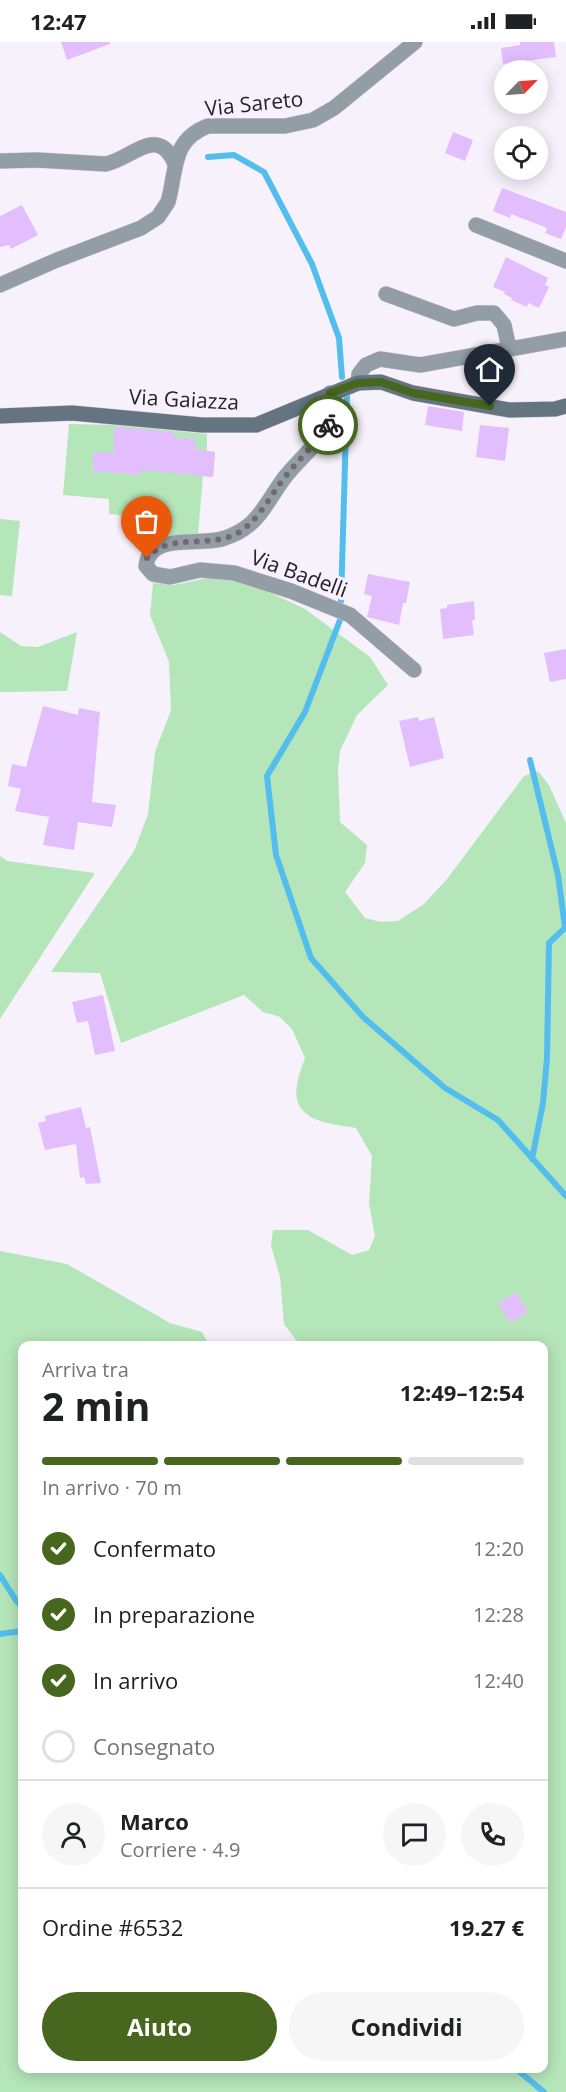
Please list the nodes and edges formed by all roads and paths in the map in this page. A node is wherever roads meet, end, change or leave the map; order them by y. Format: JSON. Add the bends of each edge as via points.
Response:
{"nodes":[{"id":1,"x":416,"y":42,"type":"edge"},
{"id":2,"x":0,"y":161,"type":"edge"},
{"id":3,"x":175,"y":164,"type":"junction"},
{"id":4,"x":477,"y":225,"type":"dead end"},
{"id":5,"x":566,"y":261,"type":"edge"},
{"id":6,"x":0,"y":285,"type":"edge"},
{"id":7,"x":386,"y":294,"type":"dead end"},
{"id":8,"x":566,"y":339,"type":"edge"},
{"id":9,"x":509,"y":348,"type":"junction"},
{"id":10,"x":358,"y":383,"type":"junction"},
{"id":11,"x":330,"y":393,"type":"junction"},
{"id":12,"x":566,"y":406,"type":"edge"},
{"id":13,"x":0,"y":416,"type":"edge"},
{"id":14,"x":414,"y":670,"type":"dead end"}],
"edges":[{"from":1,"to":3,"type":"street","name":"Via Sareto","via":[[334,108],[313,120],[285,126],[208,126],[184,141]]},
{"from":2,"to":3,"type":"street","via":[[106,164],[155,143],[167,148]]},
{"from":3,"to":6,"type":"street","name":"Via Sareto","via":[[168,202],[151,224]]},
{"from":4,"to":5,"type":"street"},
{"from":7,"to":9,"type":"street","via":[[454,319],[477,313],[494,314],[504,325]]},
{"from":8,"to":9,"type":"street"},
{"from":9,"to":10,"type":"street","via":[[420,365],[380,359],[366,365]]},
{"from":10,"to":11,"type":"main road","name":"Via Gaiazza"},
{"from":10,"to":12,"type":"main road","name":"Via Gaiazza","via":[[381,382],[413,393],[510,410]]},
{"from":11,"to":13,"type":"main road","name":"Via Gaiazza","via":[[256,425],[202,426],[72,413]]},
{"from":11,"to":14,"type":"street","name":"Via Badelli","via":[[334,407],[325,431],[251,524],[223,540],[167,544],[154,550],[146,566],[153,574],[170,577],[200,570],[234,573],[291,591],[350,615]]}]}
